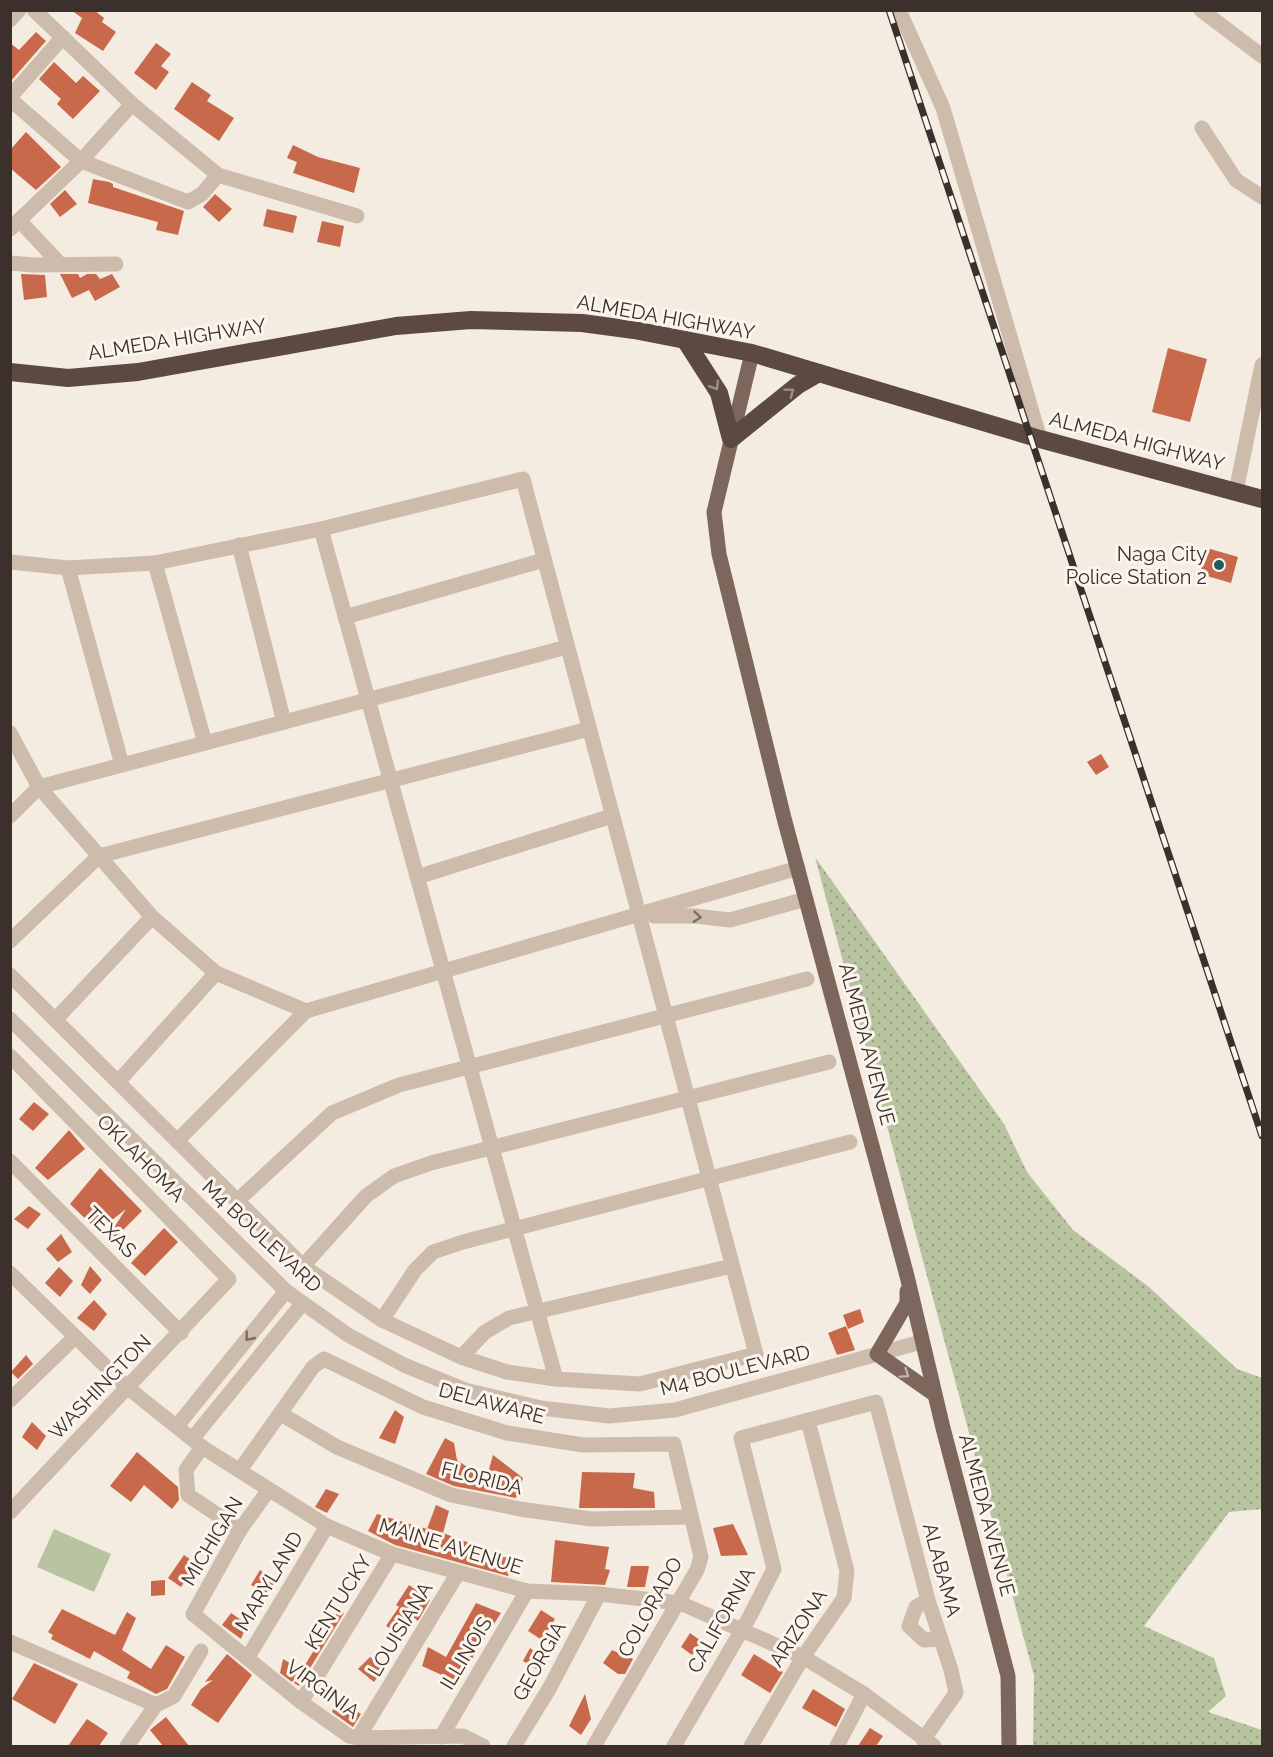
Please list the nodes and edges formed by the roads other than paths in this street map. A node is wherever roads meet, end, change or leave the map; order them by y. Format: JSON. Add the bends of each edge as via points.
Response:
{"nodes":[{"id":1,"x":19,"y":10,"type":"edge"},
{"id":2,"x":34,"y":10,"type":"edge"},
{"id":3,"x":899,"y":10,"type":"edge"},
{"id":4,"x":1201,"y":10,"type":"edge"},
{"id":5,"x":10,"y":20,"type":"edge"},
{"id":6,"x":63,"y":37,"type":"junction"},
{"id":7,"x":1263,"y":56,"type":"edge"},
{"id":8,"x":10,"y":98,"type":"edge"},
{"id":9,"x":132,"y":104,"type":"junction"},
{"id":10,"x":1202,"y":128,"type":"dead end"},
{"id":11,"x":81,"y":161,"type":"junction"},
{"id":12,"x":218,"y":176,"type":"junction"},
{"id":13,"x":1263,"y":197,"type":"edge"},
{"id":14,"x":357,"y":216,"type":"dead end"},
{"id":15,"x":15,"y":224,"type":"edge"},
{"id":16,"x":10,"y":263,"type":"edge"},
{"id":17,"x":60,"y":264,"type":"junction"},
{"id":18,"x":116,"y":264,"type":"dead end"},
{"id":19,"x":685,"y":340,"type":"junction"},
{"id":20,"x":752,"y":353,"type":"junction"},
{"id":21,"x":1263,"y":365,"type":"edge"},
{"id":22,"x":10,"y":372,"type":"edge"},
{"id":23,"x":819,"y":373,"type":"junction"},
{"id":24,"x":731,"y":439,"type":"junction"},
{"id":25,"x":1040,"y":439,"type":"junction"},
{"id":26,"x":1236,"y":491,"type":"junction"},
{"id":27,"x":1263,"y":499,"type":"edge"},
{"id":28,"x":321,"y":529,"type":"junction"},
{"id":29,"x":239,"y":545,"type":"junction"},
{"id":30,"x":544,"y":560,"type":"junction"},
{"id":31,"x":10,"y":562,"type":"edge"},
{"id":32,"x":155,"y":563,"type":"junction"},
{"id":33,"x":68,"y":568,"type":"junction"},
{"id":34,"x":345,"y":617,"type":"junction"},
{"id":35,"x":567,"y":647,"type":"junction"},
{"id":36,"x":368,"y":700,"type":"junction"},
{"id":37,"x":284,"y":722,"type":"junction"},
{"id":38,"x":589,"y":729,"type":"junction"},
{"id":39,"x":10,"y":733,"type":"edge"},
{"id":40,"x":205,"y":743,"type":"junction"},
{"id":41,"x":122,"y":765,"type":"junction"},
{"id":42,"x":390,"y":781,"type":"junction"},
{"id":43,"x":39,"y":787,"type":"junction"},
{"id":44,"x":10,"y":816,"type":"edge"},
{"id":45,"x":612,"y":816,"type":"junction"},
{"id":46,"x":99,"y":856,"type":"junction"},
{"id":47,"x":798,"y":868,"type":"junction"},
{"id":48,"x":417,"y":877,"type":"junction"},
{"id":49,"x":806,"y":899,"type":"junction"},
{"id":50,"x":639,"y":916,"type":"junction"},
{"id":51,"x":152,"y":917,"type":"junction"},
{"id":52,"x":10,"y":941,"type":"edge"},
{"id":53,"x":443,"y":972,"type":"junction"},
{"id":54,"x":216,"y":973,"type":"junction"},
{"id":55,"x":10,"y":975,"type":"edge"},
{"id":56,"x":807,"y":979,"type":"dead end"},
{"id":57,"x":306,"y":1011,"type":"junction"},
{"id":58,"x":666,"y":1016,"type":"junction"},
{"id":59,"x":10,"y":1019,"type":"edge"},
{"id":60,"x":55,"y":1020,"type":"junction"},
{"id":61,"x":10,"y":1056,"type":"edge"},
{"id":62,"x":829,"y":1062,"type":"dead end"},
{"id":63,"x":469,"y":1067,"type":"junction"},
{"id":64,"x":118,"y":1082,"type":"junction"},
{"id":65,"x":687,"y":1098,"type":"junction"},
{"id":66,"x":177,"y":1141,"type":"junction"},
{"id":67,"x":850,"y":1142,"type":"dead end"},
{"id":68,"x":492,"y":1147,"type":"junction"},
{"id":69,"x":10,"y":1161,"type":"edge"},
{"id":70,"x":709,"y":1178,"type":"junction"},
{"id":71,"x":237,"y":1201,"type":"junction"},
{"id":72,"x":514,"y":1229,"type":"junction"},
{"id":73,"x":303,"y":1266,"type":"junction"},
{"id":74,"x":732,"y":1266,"type":"junction"},
{"id":75,"x":907,"y":1276,"type":"junction"},
{"id":76,"x":14,"y":1284,"type":"edge"},
{"id":77,"x":220,"y":1291,"type":"joint"},
{"id":78,"x":286,"y":1291,"type":"junction"},
{"id":79,"x":302,"y":1304,"type":"junction"},
{"id":80,"x":537,"y":1312,"type":"junction"},
{"id":81,"x":382,"y":1320,"type":"junction"},
{"id":82,"x":181,"y":1333,"type":"junction"},
{"id":83,"x":75,"y":1337,"type":"junction"},
{"id":84,"x":921,"y":1342,"type":"junction"},
{"id":85,"x":877,"y":1354,"type":"junction"},
{"id":86,"x":461,"y":1357,"type":"junction"},
{"id":87,"x":556,"y":1379,"type":"junction"},
{"id":88,"x":128,"y":1388,"type":"junction"},
{"id":89,"x":934,"y":1394,"type":"junction"},
{"id":90,"x":10,"y":1400,"type":"edge"},
{"id":91,"x":281,"y":1414,"type":"junction"},
{"id":92,"x":808,"y":1421,"type":"junction"},
{"id":93,"x":177,"y":1426,"type":"junction"},
{"id":94,"x":198,"y":1442,"type":"junction"},
{"id":95,"x":674,"y":1444,"type":"joint"},
{"id":96,"x":240,"y":1470,"type":"junction"},
{"id":97,"x":268,"y":1491,"type":"junction"},
{"id":98,"x":10,"y":1512,"type":"edge"},
{"id":99,"x":690,"y":1517,"type":"junction"},
{"id":100,"x":327,"y":1526,"type":"junction"},
{"id":101,"x":240,"y":1530,"type":"junction"},
{"id":102,"x":392,"y":1554,"type":"junction"},
{"id":103,"x":458,"y":1573,"type":"junction"},
{"id":104,"x":527,"y":1591,"type":"junction"},
{"id":105,"x":599,"y":1594,"type":"junction"},
{"id":106,"x":928,"y":1600,"type":"junction"},
{"id":107,"x":680,"y":1603,"type":"junction"},
{"id":108,"x":193,"y":1614,"type":"joint"},
{"id":109,"x":742,"y":1629,"type":"junction"},
{"id":110,"x":940,"y":1639,"type":"junction"},
{"id":111,"x":12,"y":1647,"type":"edge"},
{"id":112,"x":201,"y":1651,"type":"dead end"},
{"id":113,"x":248,"y":1657,"type":"junction"},
{"id":114,"x":803,"y":1657,"type":"junction"},
{"id":115,"x":864,"y":1694,"type":"junction"},
{"id":116,"x":301,"y":1702,"type":"junction"},
{"id":117,"x":156,"y":1705,"type":"junction"},
{"id":118,"x":441,"y":1737,"type":"junction"},
{"id":119,"x":358,"y":1738,"type":"junction"},
{"id":120,"x":928,"y":1743,"type":"edge"},
{"id":121,"x":128,"y":1746,"type":"edge"},
{"id":122,"x":483,"y":1746,"type":"edge"},
{"id":123,"x":514,"y":1746,"type":"edge"},
{"id":124,"x":594,"y":1746,"type":"edge"},
{"id":125,"x":674,"y":1746,"type":"edge"},
{"id":126,"x":751,"y":1746,"type":"edge"},
{"id":127,"x":837,"y":1746,"type":"edge"},
{"id":128,"x":1009,"y":1746,"type":"edge"}],
"edges":[{"from":1,"to":5,"type":"street"},
{"from":2,"to":6,"type":"street"},
{"from":3,"to":25,"type":"street","via":[[943,108]]},
{"from":4,"to":7,"type":"street"},
{"from":6,"to":8,"type":"street"},
{"from":6,"to":9,"type":"street"},
{"from":8,"to":11,"type":"street"},
{"from":9,"to":11,"type":"street"},
{"from":9,"to":12,"type":"street"},
{"from":10,"to":13,"type":"street","via":[[1236,180]]},
{"from":11,"to":12,"type":"street","via":[[188,202],[202,194]]},
{"from":11,"to":15,"type":"street"},
{"from":12,"to":14,"type":"street"},
{"from":15,"to":17,"type":"street"},
{"from":16,"to":17,"type":"street"},
{"from":17,"to":18,"type":"street"},
{"from":19,"to":20,"type":"highway","name":"ALMEDA HIGHWAY"},
{"from":19,"to":22,"type":"highway","name":"ALMEDA HIGHWAY","via":[[582,323],[471,320],[385,328],[138,372],[68,378]]},
{"from":19,"to":24,"type":"highway","one_way":true,"via":[[719,393]]},
{"from":20,"to":23,"type":"highway","name":"ALMEDA HIGHWAY"},
{"from":20,"to":24,"type":"main road","name":"ALMEDA AVENUE"},
{"from":21,"to":26,"type":"street"},
{"from":24,"to":23,"type":"highway","one_way":true},
{"from":23,"to":25,"type":"highway","name":"ALMEDA HIGHWAY"},
{"from":24,"to":47,"type":"main road","name":"ALMEDA AVENUE","via":[[714,512],[719,554]]},
{"from":25,"to":26,"type":"highway","name":"ALMEDA HIGHWAY"},
{"from":26,"to":27,"type":"highway","name":"ALMEDA HIGHWAY"},
{"from":28,"to":29,"type":"street"},
{"from":28,"to":30,"type":"street","via":[[523,479]]},
{"from":28,"to":34,"type":"street"},
{"from":29,"to":32,"type":"street"},
{"from":29,"to":37,"type":"street"},
{"from":30,"to":34,"type":"street"},
{"from":30,"to":35,"type":"street"},
{"from":31,"to":33,"type":"street"},
{"from":32,"to":33,"type":"street"},
{"from":32,"to":40,"type":"street"},
{"from":33,"to":41,"type":"street"},
{"from":34,"to":36,"type":"street"},
{"from":35,"to":36,"type":"street"},
{"from":35,"to":38,"type":"street"},
{"from":36,"to":37,"type":"street"},
{"from":36,"to":42,"type":"street"},
{"from":37,"to":40,"type":"street"},
{"from":38,"to":42,"type":"street"},
{"from":38,"to":45,"type":"street"},
{"from":39,"to":43,"type":"street"},
{"from":40,"to":41,"type":"street"},
{"from":41,"to":43,"type":"street"},
{"from":42,"to":46,"type":"street"},
{"from":42,"to":48,"type":"street"},
{"from":43,"to":44,"type":"street"},
{"from":43,"to":46,"type":"street"},
{"from":45,"to":48,"type":"street"},
{"from":45,"to":50,"type":"street"},
{"from":46,"to":51,"type":"street"},
{"from":46,"to":52,"type":"street"},
{"from":47,"to":49,"type":"main road","name":"ALMEDA AVENUE"},
{"from":47,"to":50,"type":"street"},
{"from":48,"to":53,"type":"street"},
{"from":50,"to":49,"type":"street","one_way":true,"via":[[730,920]]},
{"from":49,"to":75,"type":"main road","name":"ALMEDA AVENUE"},
{"from":50,"to":53,"type":"street"},
{"from":50,"to":58,"type":"street"},
{"from":51,"to":54,"type":"street"},
{"from":51,"to":60,"type":"street"},
{"from":53,"to":57,"type":"street"},
{"from":53,"to":63,"type":"street"},
{"from":54,"to":57,"type":"street"},
{"from":54,"to":64,"type":"street"},
{"from":55,"to":60,"type":"street"},
{"from":56,"to":58,"type":"street"},
{"from":57,"to":66,"type":"street"},
{"from":58,"to":63,"type":"street"},
{"from":58,"to":65,"type":"street"},
{"from":59,"to":78,"type":"street","name":"M4 BOULEVARD"},
{"from":60,"to":64,"type":"street"},
{"from":61,"to":77,"type":"street","name":"OKLAHOMA","via":[[221,1268],[230,1279]]},
{"from":62,"to":65,"type":"street"},
{"from":63,"to":68,"type":"street"},
{"from":63,"to":71,"type":"street","via":[[399,1085],[332,1113]]},
{"from":64,"to":66,"type":"street"},
{"from":65,"to":68,"type":"street"},
{"from":65,"to":70,"type":"street"},
{"from":66,"to":71,"type":"street"},
{"from":67,"to":70,"type":"street"},
{"from":68,"to":72,"type":"street"},
{"from":68,"to":73,"type":"street","via":[[394,1176],[366,1196]]},
{"from":69,"to":82,"type":"street","name":"TEXAS"},
{"from":70,"to":72,"type":"street"},
{"from":70,"to":74,"type":"street"},
{"from":71,"to":73,"type":"street"},
{"from":72,"to":80,"type":"street"},
{"from":72,"to":81,"type":"street","via":[[433,1252],[415,1270]]},
{"from":73,"to":81,"type":"street"},
{"from":74,"to":80,"type":"street"},
{"from":74,"to":87,"type":"street","via":[[756,1354],[640,1384]]},
{"from":75,"to":84,"type":"main road","name":"ALMEDA AVENUE"},
{"from":75,"to":85,"type":"main road","via":[[907,1303]]},
{"from":76,"to":83,"type":"street","name":"MAINE AVENUE"},
{"from":77,"to":82,"type":"street","name":"WASHINGTON"},
{"from":78,"to":79,"type":"street","name":"M4 BOULEVARD"},
{"from":78,"to":93,"type":"street","one_way":true},
{"from":79,"to":85,"type":"street","name":"M4 BOULEVARD","via":[[404,1365],[465,1390],[541,1408],[609,1416],[675,1410]]},
{"from":79,"to":94,"type":"street"},
{"from":80,"to":86,"type":"street","via":[[509,1318],[485,1332]]},
{"from":80,"to":87,"type":"street"},
{"from":81,"to":86,"type":"street"},
{"from":82,"to":88,"type":"street","name":"WASHINGTON"},
{"from":83,"to":88,"type":"street","name":"MAINE AVENUE"},
{"from":83,"to":90,"type":"street"},
{"from":84,"to":85,"type":"street","name":"M4 BOULEVARD"},
{"from":84,"to":89,"type":"main road","name":"ALMEDA AVENUE"},
{"from":85,"to":89,"type":"main road","one_way":true},
{"from":86,"to":87,"type":"street","via":[[507,1372]]},
{"from":88,"to":93,"type":"street","name":"MAINE AVENUE"},
{"from":88,"to":98,"type":"street","name":"WASHINGTON"},
{"from":89,"to":128,"type":"main road","name":"ALMEDA AVENUE","via":[[1008,1676]]},
{"from":91,"to":95,"type":"street","name":"DELAWARE","via":[[324,1359],[423,1407],[507,1433],[583,1445]]},
{"from":91,"to":96,"type":"street"},
{"from":91,"to":99,"type":"street","name":"FLORIDA","via":[[338,1447],[451,1495],[591,1519]]},
{"from":92,"to":106,"type":"street","name":"ALABAMA","via":[[876,1402]]},
{"from":92,"to":109,"type":"street","name":"CALIFORNIA","via":[[741,1438],[774,1569]]},
{"from":92,"to":114,"type":"street","name":"ARIZONA","via":[[847,1571],[847,1584],[844,1598]]},
{"from":93,"to":94,"type":"street","name":"MAINE AVENUE"},
{"from":94,"to":96,"type":"street","name":"MAINE AVENUE"},
{"from":94,"to":101,"type":"street","via":[[186,1470],[188,1495]]},
{"from":95,"to":99,"type":"street","name":"COLORADO"},
{"from":96,"to":97,"type":"street","name":"MAINE AVENUE"},
{"from":97,"to":100,"type":"street","name":"MAINE AVENUE"},
{"from":97,"to":101,"type":"street","name":"MICHIGAN"},
{"from":99,"to":107,"type":"street","name":"COLORADO","via":[[701,1557]]},
{"from":100,"to":102,"type":"street","name":"MAINE AVENUE"},
{"from":100,"to":113,"type":"street","name":"MARYLAND"},
{"from":101,"to":108,"type":"street","name":"MICHIGAN"},
{"from":102,"to":103,"type":"street","name":"MAINE AVENUE"},
{"from":102,"to":116,"type":"street","name":"KENTUCKY"},
{"from":103,"to":104,"type":"street","name":"MAINE AVENUE"},
{"from":103,"to":119,"type":"street","name":"LOUISIANA"},
{"from":104,"to":105,"type":"street","name":"MAINE AVENUE"},
{"from":104,"to":118,"type":"street","name":"ILLINOIS"},
{"from":105,"to":107,"type":"street","name":"MAINE AVENUE"},
{"from":105,"to":123,"type":"street","name":"GEORGIA"},
{"from":106,"to":110,"type":"street","name":"ALABAMA"},
{"from":106,"to":110,"type":"street","via":[[916,1607],[909,1626],[924,1640]]},
{"from":107,"to":109,"type":"street","name":"MAINE AVENUE"},
{"from":107,"to":124,"type":"street","name":"COLORADO"},
{"from":108,"to":113,"type":"street","name":"VIRGINIA"},
{"from":109,"to":114,"type":"street","name":"MAINE AVENUE"},
{"from":109,"to":125,"type":"street","name":"CALIFORNIA"},
{"from":110,"to":120,"type":"street","name":"ALABAMA","via":[[956,1694]]},
{"from":111,"to":117,"type":"street"},
{"from":112,"to":117,"type":"street","via":[[174,1696]]},
{"from":113,"to":116,"type":"street","name":"VIRGINIA"},
{"from":114,"to":115,"type":"street","name":"MAINE AVENUE"},
{"from":114,"to":126,"type":"street","name":"ARIZONA"},
{"from":115,"to":120,"type":"street","name":"MAINE AVENUE"},
{"from":115,"to":127,"type":"street"},
{"from":116,"to":119,"type":"street","name":"VIRGINIA","via":[[348,1736]]},
{"from":117,"to":121,"type":"street"},
{"from":118,"to":119,"type":"street","name":"VIRGINIA"},
{"from":118,"to":122,"type":"street","name":"VIRGINIA","via":[[463,1736]]}]}
